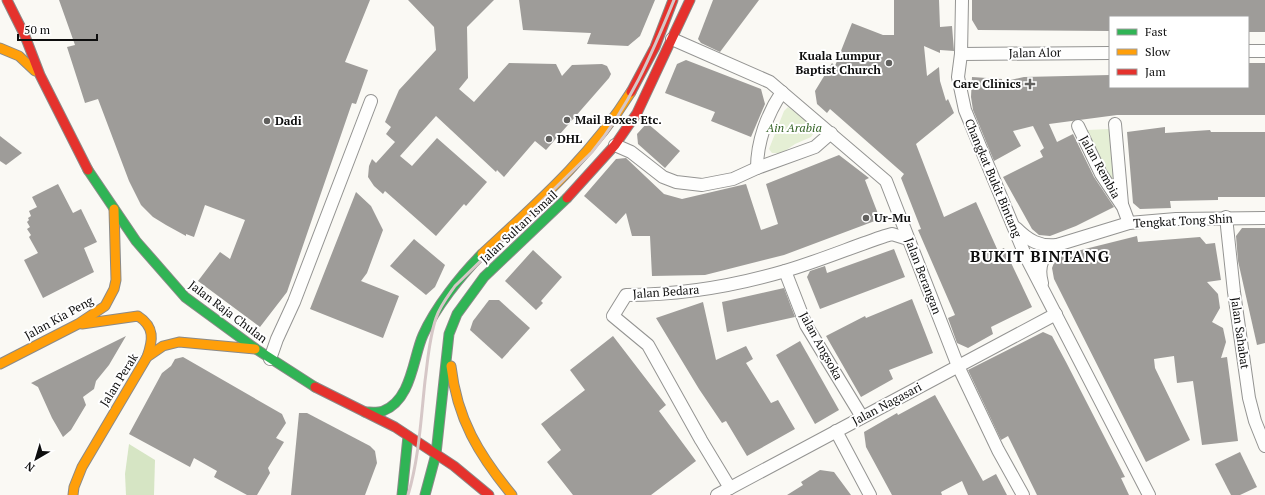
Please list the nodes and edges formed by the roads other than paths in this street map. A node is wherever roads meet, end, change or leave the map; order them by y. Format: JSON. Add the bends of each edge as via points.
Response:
{"nodes":[{"id":1,"x":7,"y":0,"type":"edge"},
{"id":2,"x":669,"y":0,"type":"edge"},
{"id":3,"x":673,"y":0,"type":"edge"},
{"id":4,"x":690,"y":0,"type":"edge"},
{"id":5,"x":962,"y":0,"type":"edge"},
{"id":6,"x":19,"y":2,"type":"dead end"},
{"id":7,"x":669,"y":10,"type":"junction"},
{"id":8,"x":25,"y":36,"type":"junction"},
{"id":9,"x":672,"y":39,"type":"junction"},
{"id":10,"x":0,"y":48,"type":"edge"},
{"id":11,"x":1249,"y":51,"type":"edge"},
{"id":12,"x":1265,"y":51,"type":"edge"},
{"id":13,"x":1109,"y":53,"type":"edge"},
{"id":14,"x":961,"y":54,"type":"junction"},
{"id":15,"x":40,"y":75,"type":"junction"},
{"id":16,"x":782,"y":92,"type":"junction"},
{"id":17,"x":371,"y":101,"type":"dead end"},
{"id":18,"x":1114,"y":124,"type":"dead end"},
{"id":19,"x":1078,"y":126,"type":"dead end"},
{"id":20,"x":831,"y":133,"type":"junction"},
{"id":21,"x":615,"y":145,"type":"junction"},
{"id":22,"x":757,"y":168,"type":"junction"},
{"id":23,"x":1122,"y":207,"type":"junction"},
{"id":24,"x":114,"y":208,"type":"junction"},
{"id":25,"x":1226,"y":217,"type":"junction"},
{"id":26,"x":1265,"y":218,"type":"edge"},
{"id":27,"x":1129,"y":223,"type":"junction"},
{"id":28,"x":1012,"y":224,"type":"junction"},
{"id":29,"x":908,"y":239,"type":"junction"},
{"id":30,"x":1057,"y":245,"type":"junction"},
{"id":31,"x":785,"y":271,"type":"junction"},
{"id":32,"x":1044,"y":291,"type":"junction"},
{"id":33,"x":1056,"y":314,"type":"junction"},
{"id":34,"x":78,"y":324,"type":"junction"},
{"id":35,"x":449,"y":334,"type":"junction"},
{"id":36,"x":256,"y":349,"type":"junction"},
{"id":37,"x":147,"y":357,"type":"junction"},
{"id":38,"x":270,"y":359,"type":"junction"},
{"id":39,"x":0,"y":364,"type":"edge"},
{"id":40,"x":958,"y":366,"type":"junction"},
{"id":41,"x":365,"y":412,"type":"junction"},
{"id":42,"x":862,"y":417,"type":"junction"},
{"id":43,"x":836,"y":431,"type":"junction"},
{"id":44,"x":408,"y":436,"type":"junction"},
{"id":45,"x":1265,"y":446,"type":"edge"},
{"id":46,"x":436,"y":454,"type":"junction"},
{"id":47,"x":730,"y":488,"type":"junction"},
{"id":48,"x":73,"y":495,"type":"edge"},
{"id":49,"x":402,"y":495,"type":"edge"},
{"id":50,"x":425,"y":495,"type":"edge"},
{"id":51,"x":489,"y":495,"type":"edge"},
{"id":52,"x":512,"y":495,"type":"edge"},
{"id":53,"x":718,"y":495,"type":"edge"},
{"id":54,"x":870,"y":495,"type":"edge"},
{"id":55,"x":1023,"y":495,"type":"edge"},
{"id":56,"x":1149,"y":495,"type":"edge"}],
"edges":[{"from":1,"to":8,"type":"main road","name":"Jalan Raja Chulan"},
{"from":2,"to":7,"type":"main road"},
{"from":3,"to":7,"type":"main road","name":"Jalan Sultan Ismail"},
{"from":4,"to":9,"type":"main road","name":"Jalan Sultan Ismail"},
{"from":5,"to":14,"type":"street","name":"Changkat Bukit Bintang"},
{"from":6,"to":8,"type":"main road"},
{"from":7,"to":41,"type":"main road","name":"Jalan Sultan Ismail","via":[[655,47],[615,118],[567,174],[465,271],[423,334],[412,375],[405,390],[394,403],[383,411]]},
{"from":8,"to":15,"type":"main road","name":"Jalan Raja Chulan"},
{"from":9,"to":16,"type":"street","name":"Jalan Berangan","via":[[770,82]]},
{"from":9,"to":21,"type":"main road","name":"Jalan Sultan Ismail","via":[[637,113]]},
{"from":10,"to":15,"type":"main road","via":[[19,56]]},
{"from":11,"to":12,"type":"street"},
{"from":13,"to":14,"type":"street","name":"Jalan Alor"},
{"from":14,"to":28,"type":"street","name":"Changkat Bukit Bintang","via":[[958,77],[965,110]]},
{"from":15,"to":24,"type":"main road","name":"Jalan Raja Chulan","via":[[83,162]]},
{"from":16,"to":20,"type":"street","name":"Jalan Berangan"},
{"from":16,"to":22,"type":"street","via":[[774,104],[758,145]]},
{"from":17,"to":38,"type":"street"},
{"from":18,"to":23,"type":"street","name":"Jalan Rembia"},
{"from":19,"to":23,"type":"street","name":"Jalan Rembia","via":[[1101,174]]},
{"from":20,"to":22,"type":"street","via":[[815,147]]},
{"from":20,"to":29,"type":"street","name":"Jalan Berangan","via":[[886,181]]},
{"from":21,"to":22,"type":"street","via":[[631,152],[663,177],[690,185],[712,184],[733,179]]},
{"from":21,"to":35,"type":"main road","name":"Jalan Sultan Ismail","via":[[578,188],[484,276],[457,314]]},
{"from":23,"to":27,"type":"street","name":"Jalan Rembia"},
{"from":24,"to":34,"type":"main road","name":"Jalan Kia Peng","via":[[117,269],[114,289],[105,306]]},
{"from":24,"to":36,"type":"main road","name":"Jalan Raja Chulan","via":[[143,249],[185,297]]},
{"from":25,"to":26,"type":"street","name":"Tengkat Tong Shin"},
{"from":25,"to":27,"type":"street","name":"Tengkat Tong Shin"},
{"from":25,"to":45,"type":"street","name":"Jalan Sahabat","via":[[1249,398]]},
{"from":27,"to":30,"type":"street","name":"Tengkat Tong Shin"},
{"from":28,"to":30,"type":"street","name":"Tengkat Tong Shin","via":[[1034,243]]},
{"from":28,"to":32,"type":"street","name":"Changkat Bukit Bintang"},
{"from":29,"to":31,"type":"street","name":"Jalan Bedara","via":[[892,234]]},
{"from":29,"to":40,"type":"street","name":"Jalan Berangan"},
{"from":30,"to":32,"type":"street","name":"Tengkat Tong Shin","via":[[1040,263]]},
{"from":31,"to":42,"type":"street","name":"Jalan Angsoka","via":[[806,325]]},
{"from":31,"to":47,"type":"street","name":"Jalan Bedara","via":[[707,289],[626,295],[613,316],[648,345]]},
{"from":32,"to":33,"type":"street","name":"Changkat Bukit Bintang"},
{"from":33,"to":40,"type":"street","name":"Jalan Nagasari"},
{"from":33,"to":56,"type":"street","name":"Changkat Bukit Bintang"},
{"from":34,"to":37,"type":"main road","via":[[138,316],[147,322],[152,332]]},
{"from":34,"to":39,"type":"main road","name":"Jalan Kia Peng"},
{"from":35,"to":46,"type":"main road","name":"Jalan Sultan Ismail"},
{"from":35,"to":52,"type":"main road","via":[[451,370],[461,419],[490,468]]},
{"from":36,"to":37,"type":"main road","name":"Jalan Perak","via":[[179,342],[163,346]]},
{"from":36,"to":38,"type":"main road","name":"Jalan Raja Chulan"},
{"from":37,"to":48,"type":"main road","name":"Jalan Perak","via":[[82,467]]},
{"from":38,"to":41,"type":"main road","name":"Jalan Raja Chulan","via":[[320,390]]},
{"from":40,"to":42,"type":"street","name":"Jalan Nagasari"},
{"from":40,"to":55,"type":"street","name":"Jalan Berangan"},
{"from":41,"to":44,"type":"main road","name":"Jalan Raja Chulan"},
{"from":42,"to":43,"type":"street","name":"Jalan Nagasari"},
{"from":43,"to":47,"type":"street","name":"Jalan Nagasari"},
{"from":43,"to":54,"type":"street"},
{"from":44,"to":46,"type":"main road","name":"Jalan Raja Chulan"},
{"from":44,"to":49,"type":"main road"},
{"from":46,"to":50,"type":"main road","name":"Jalan Sultan Ismail"},
{"from":46,"to":51,"type":"main road","name":"Jalan Raja Chulan"},
{"from":47,"to":53,"type":"street","name":"Jalan Nagasari"}]}
